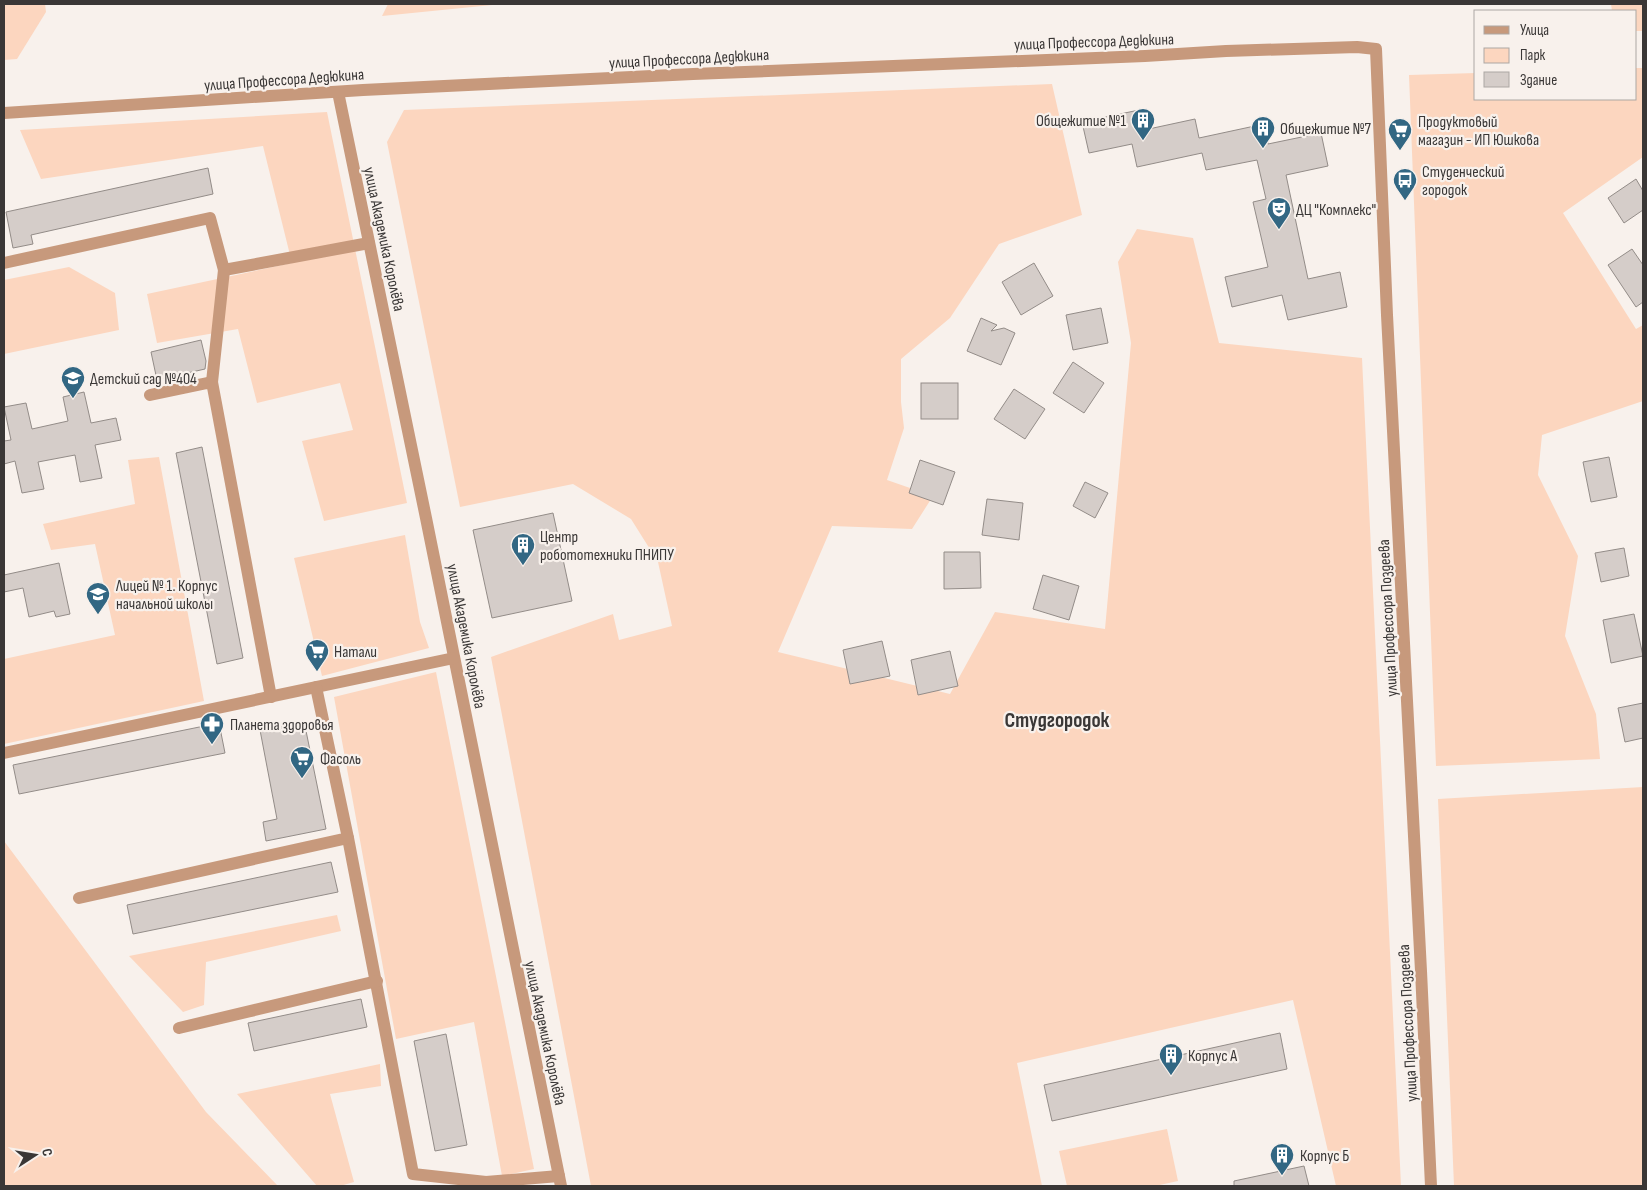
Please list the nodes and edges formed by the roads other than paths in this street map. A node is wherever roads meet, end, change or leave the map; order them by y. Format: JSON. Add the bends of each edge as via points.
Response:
{"nodes":[{"id":1,"x":1376,"y":49,"type":"joint"},
{"id":2,"x":338,"y":92,"type":"junction"},
{"id":3,"x":4,"y":113,"type":"edge"},
{"id":4,"x":368,"y":243,"type":"junction"},
{"id":5,"x":4,"y":263,"type":"edge"},
{"id":6,"x":224,"y":270,"type":"junction"},
{"id":7,"x":212,"y":382,"type":"junction"},
{"id":8,"x":150,"y":395,"type":"dead end"},
{"id":9,"x":454,"y":658,"type":"junction"},
{"id":10,"x":316,"y":687,"type":"junction"},
{"id":11,"x":271,"y":697,"type":"junction"},
{"id":12,"x":4,"y":753,"type":"edge"},
{"id":13,"x":348,"y":838,"type":"junction"},
{"id":14,"x":79,"y":898,"type":"dead end"},
{"id":15,"x":377,"y":981,"type":"junction"},
{"id":16,"x":179,"y":1028,"type":"dead end"},
{"id":17,"x":560,"y":1181,"type":"edge"},
{"id":18,"x":1430,"y":1186,"type":"edge"}],
"edges":[{"from":1,"to":2,"type":"street","name":"улица Профессора Дедюкина","via":[[1226,51]]},
{"from":1,"to":18,"type":"street","name":"улица Профессора Поздеева"},
{"from":2,"to":3,"type":"street","name":"улица Профессора Дедюкина"},
{"from":2,"to":4,"type":"street","name":"улица Академика Королёва"},
{"from":4,"to":6,"type":"street"},
{"from":4,"to":9,"type":"street","name":"улица Академика Королёва"},
{"from":5,"to":6,"type":"street","via":[[210,218]]},
{"from":6,"to":7,"type":"street"},
{"from":7,"to":8,"type":"street"},
{"from":7,"to":11,"type":"street"},
{"from":9,"to":10,"type":"street"},
{"from":9,"to":17,"type":"street","name":"улица Академика Королёва"},
{"from":10,"to":11,"type":"street"},
{"from":10,"to":13,"type":"street"},
{"from":11,"to":12,"type":"street"},
{"from":13,"to":14,"type":"street"},
{"from":13,"to":15,"type":"street"},
{"from":15,"to":16,"type":"street"},
{"from":15,"to":17,"type":"street","via":[[413,1174],[486,1182]]}]}
